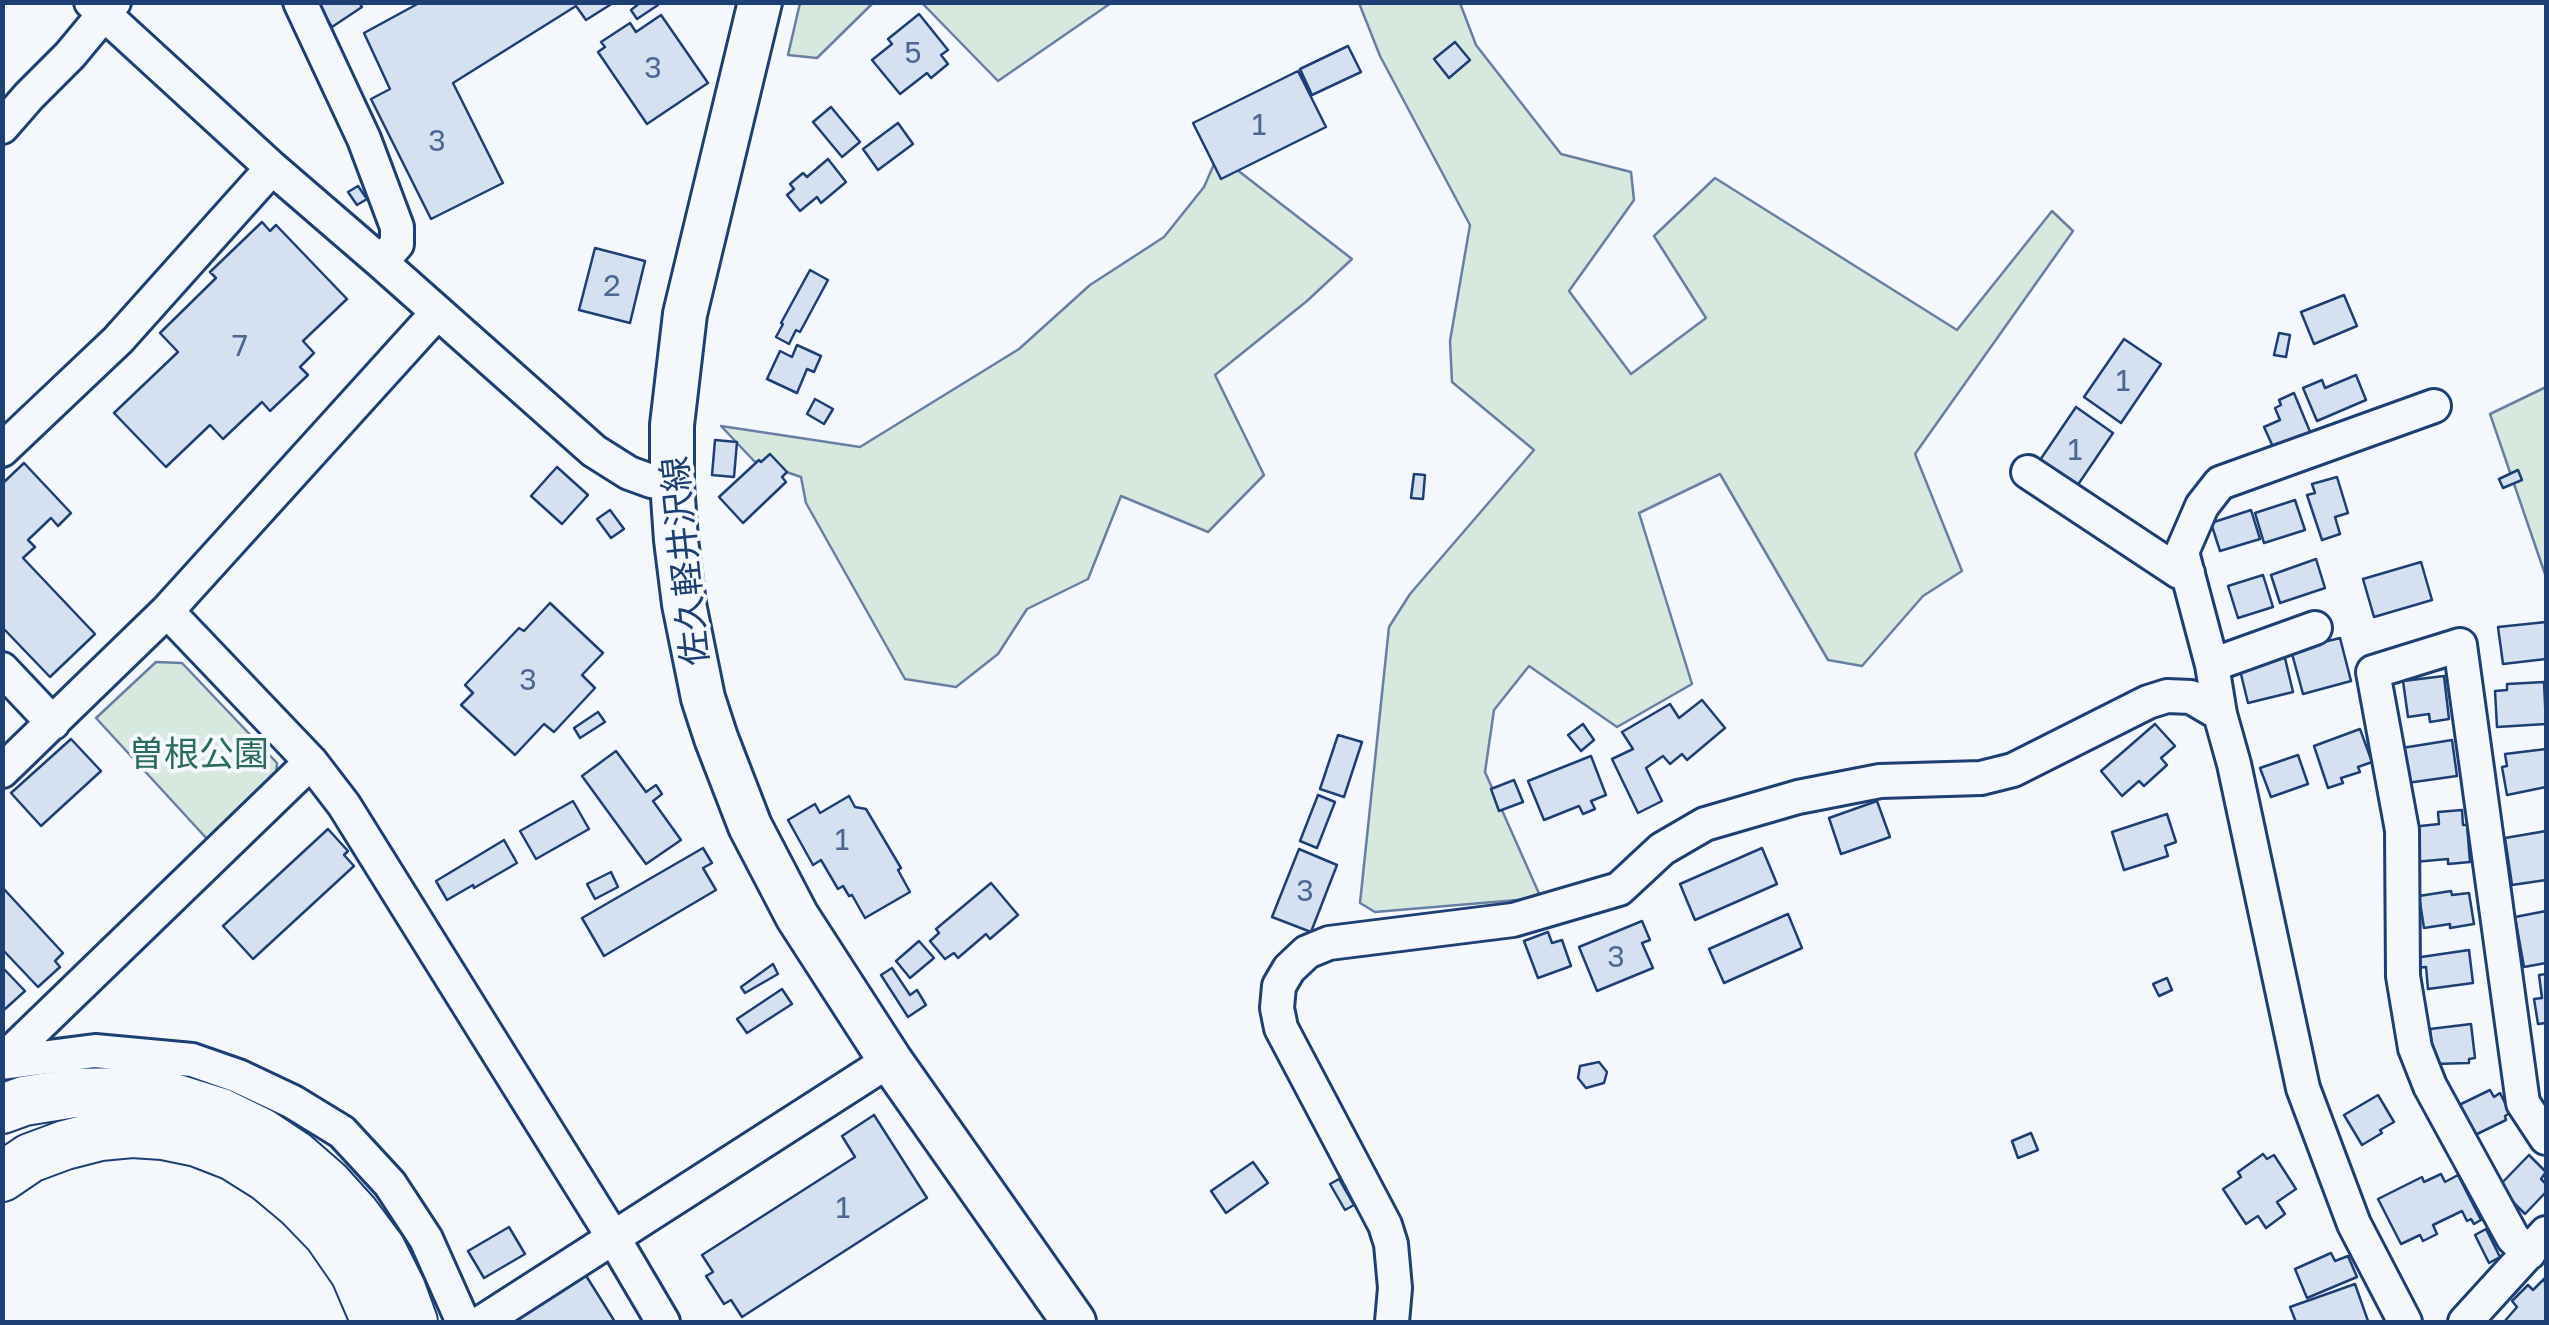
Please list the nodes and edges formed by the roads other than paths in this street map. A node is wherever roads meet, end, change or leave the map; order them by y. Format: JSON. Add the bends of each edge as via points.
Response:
{"nodes":[{"id":1,"x":300,"y":2,"type":"edge"},
{"id":2,"x":760,"y":2,"type":"edge"},
{"id":3,"x":103,"y":7,"type":"edge"},
{"id":4,"x":2,"y":127,"type":"edge"},
{"id":5,"x":272,"y":168,"type":"junction"},
{"id":6,"x":381,"y":262,"type":"junction"},
{"id":7,"x":436,"y":313,"type":"junction"},
{"id":8,"x":2434,"y":406,"type":"dead end"},
{"id":9,"x":2,"y":450,"type":"edge"},
{"id":10,"x":2028,"y":472,"type":"dead end"},
{"id":11,"x":672,"y":483,"type":"junction"},
{"id":12,"x":2188,"y":573,"type":"junction"},
{"id":13,"x":167,"y":612,"type":"junction"},
{"id":14,"x":2316,"y":628,"type":"dead end"},
{"id":15,"x":2212,"y":665,"type":"junction"},
{"id":16,"x":2,"y":669,"type":"edge"},
{"id":17,"x":2220,"y":714,"type":"junction"},
{"id":18,"x":53,"y":723,"type":"junction"},
{"id":19,"x":311,"y":762,"type":"junction"},
{"id":20,"x":2,"y":771,"type":"edge"},
{"id":21,"x":890,"y":1060,"type":"junction"},
{"id":22,"x":2,"y":1062,"type":"edge"},
{"id":23,"x":2,"y":1108,"type":"edge"},
{"id":24,"x":2546,"y":1138,"type":"edge"},
{"id":25,"x":2,"y":1178,"type":"edge"},
{"id":26,"x":613,"y":1237,"type":"junction"},
{"id":27,"x":2538,"y":1243,"type":"edge"},
{"id":28,"x":376,"y":1322,"type":"edge"},
{"id":29,"x":414,"y":1322,"type":"edge"},
{"id":30,"x":463,"y":1322,"type":"edge"},
{"id":31,"x":482,"y":1322,"type":"edge"},
{"id":32,"x":663,"y":1322,"type":"edge"},
{"id":33,"x":1074,"y":1322,"type":"edge"},
{"id":34,"x":1392,"y":1322,"type":"edge"},
{"id":35,"x":2404,"y":1322,"type":"edge"},
{"id":36,"x":2465,"y":1322,"type":"edge"}],
"edges":[{"from":1,"to":6,"type":"street","via":[[397,227],[397,244]]},
{"from":2,"to":11,"type":"main road","name":"佐久軽井沢線","via":[[685,314]]},
{"from":3,"to":4,"type":"street"},
{"from":3,"to":5,"type":"street"},
{"from":5,"to":6,"type":"street"},
{"from":5,"to":9,"type":"street","via":[[118,340]]},
{"from":6,"to":7,"type":"street"},
{"from":7,"to":11,"type":"street","via":[[594,451],[629,473]]},
{"from":7,"to":13,"type":"street"},
{"from":8,"to":12,"type":"street","via":[[2220,483],[2182,552]]},
{"from":10,"to":12,"type":"street"},
{"from":11,"to":21,"type":"main road","name":"佐久軽井沢線","via":[[694,656],[732,781],[797,916]]},
{"from":12,"to":15,"type":"street"},
{"from":13,"to":18,"type":"street"},
{"from":13,"to":19,"type":"street"},
{"from":14,"to":15,"type":"street"},
{"from":15,"to":17,"type":"street"},
{"from":16,"to":18,"type":"street"},
{"from":17,"to":34,"type":"street","via":[[2191,698],[2168,696],[2013,770],[1981,778],[1880,781],[1705,824],[1662,849],[1619,889],[1513,920],[1329,943],[1307,952],[1279,986],[1281,1028],[1386,1225],[1395,1288]]},
{"from":17,"to":35,"type":"street","via":[[2303,1088],[2354,1224]]},
{"from":18,"to":20,"type":"street"},
{"from":19,"to":22,"type":"street"},
{"from":19,"to":26,"type":"street"},
{"from":21,"to":26,"type":"street"},
{"from":21,"to":33,"type":"main road","name":"佐久軽井沢線"},
{"from":22,"to":30,"type":"street","via":[[94,1051],[192,1060],[293,1102],[342,1132],[390,1184],[426,1239]]},
{"from":23,"to":29,"type":"highway","via":[[74,1093],[125,1092],[173,1098],[260,1132],[296,1156],[355,1214],[380,1249]]},
{"from":24,"to":27,"type":"street","via":[[2522,1102],[2460,644],[2373,672],[2402,830],[2404,976],[2415,1048],[2430,1086],[2513,1238]]},
{"from":25,"to":28,"type":"highway","via":[[30,1158],[100,1136],[132,1132],[198,1142],[232,1156],[299,1204],[355,1274]]},
{"from":26,"to":31,"type":"street"},
{"from":26,"to":32,"type":"street"},
{"from":27,"to":36,"type":"street"}]}
